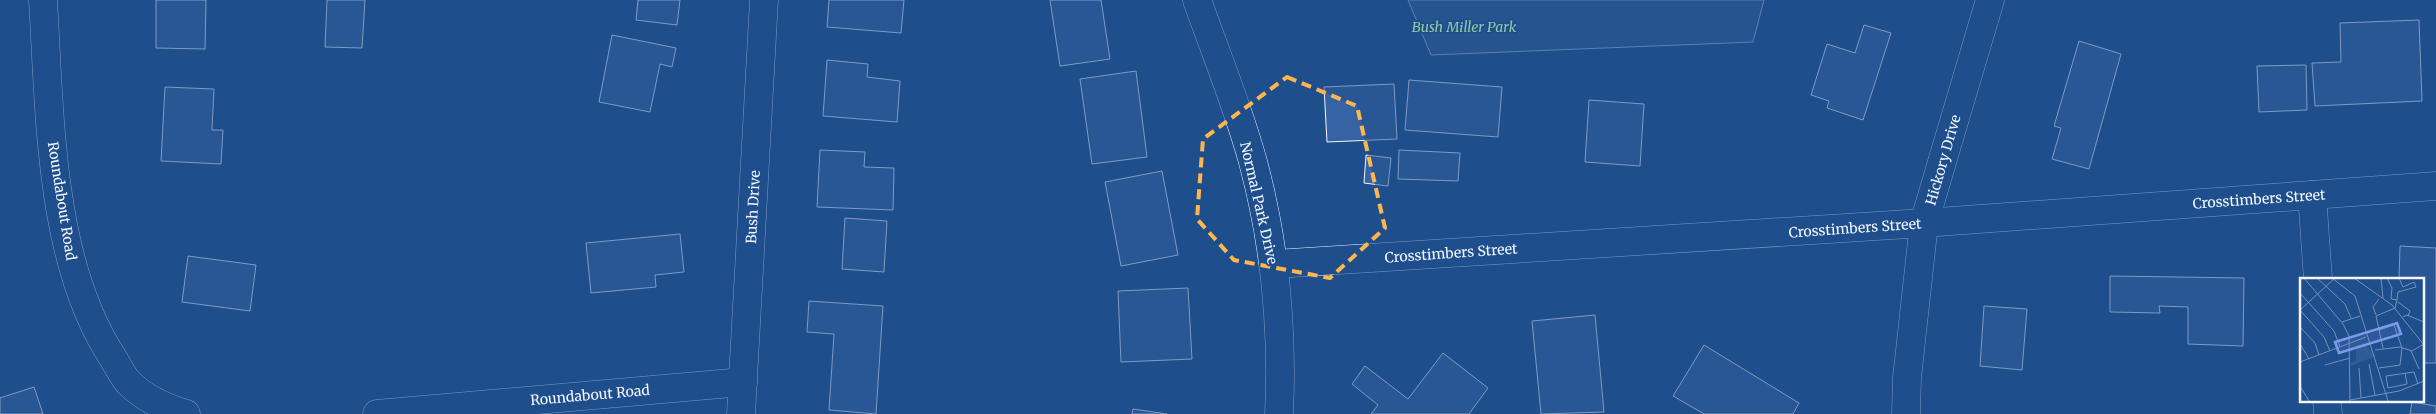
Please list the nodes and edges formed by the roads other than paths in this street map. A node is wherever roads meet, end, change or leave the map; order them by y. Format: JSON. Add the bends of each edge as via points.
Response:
{"nodes":[{"id":1,"x":43,"y":0,"type":"edge"},
{"id":2,"x":764,"y":0,"type":"edge"},
{"id":3,"x":1197,"y":0,"type":"edge"},
{"id":4,"x":1990,"y":0,"type":"edge"},
{"id":5,"x":2436,"y":186,"type":"edge"},
{"id":6,"x":2312,"y":195,"type":"junction"},
{"id":7,"x":1924,"y":223,"type":"junction"},
{"id":8,"x":1274,"y":264,"type":"junction"},
{"id":9,"x":2318,"y":278,"type":"edge"},
{"id":10,"x":743,"y":382,"type":"junction"},
{"id":11,"x":186,"y":414,"type":"edge"},
{"id":12,"x":378,"y":414,"type":"edge"},
{"id":13,"x":741,"y":414,"type":"edge"},
{"id":14,"x":1279,"y":414,"type":"edge"},
{"id":15,"x":1906,"y":414,"type":"edge"}],
"edges":[{"from":1,"to":11,"type":"street","name":"Roundabout Road","via":[[51,140],[68,257],[97,334],[129,383],[166,408]]},
{"from":2,"to":10,"type":"street","name":"Bush Drive"},
{"from":3,"to":8,"type":"street","name":"Normal Park Drive","via":[[1253,162]]},
{"from":4,"to":7,"type":"street","name":"Hickory Drive"},
{"from":5,"to":6,"type":"street","name":"Crosstimbers Street"},
{"from":6,"to":7,"type":"street","name":"Crosstimbers Street"},
{"from":6,"to":9,"type":"street"},
{"from":7,"to":8,"type":"street","name":"Crosstimbers Street"},
{"from":7,"to":15,"type":"street","name":"Hickory Drive"},
{"from":8,"to":14,"type":"street","name":"Normal Park Drive","via":[[1282,359]]},
{"from":10,"to":12,"type":"street","name":"Roundabout Road"},
{"from":10,"to":13,"type":"street","name":"Bush Drive"}]}
